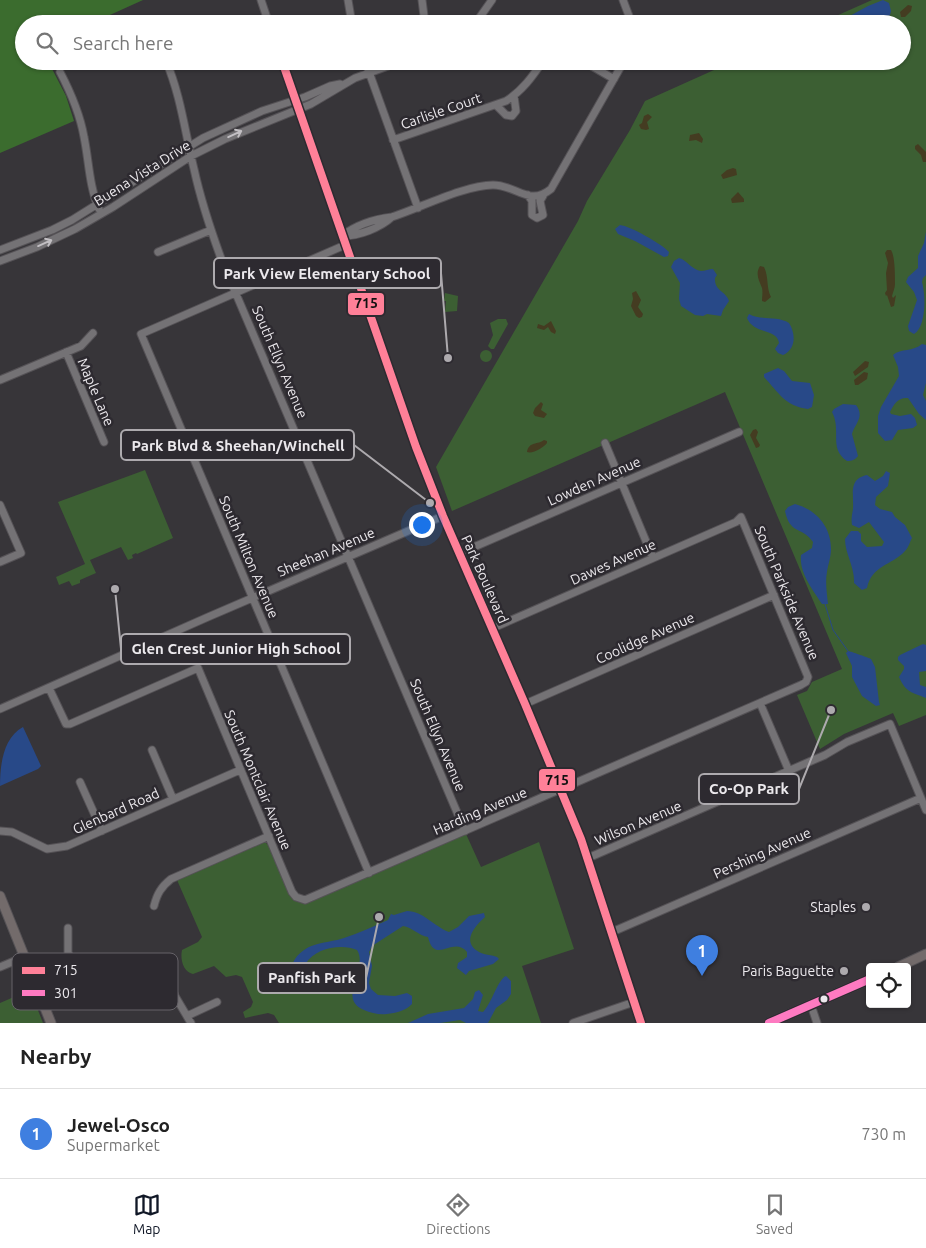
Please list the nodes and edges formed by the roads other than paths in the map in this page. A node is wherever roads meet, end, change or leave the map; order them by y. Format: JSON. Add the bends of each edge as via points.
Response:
{"nodes":[{"id":1,"x":261,"y":0,"type":"edge"},
{"id":2,"x":348,"y":0,"type":"edge"},
{"id":3,"x":422,"y":0,"type":"edge"},
{"id":4,"x":492,"y":0,"type":"edge"},
{"id":5,"x":623,"y":0,"type":"edge"},
{"id":6,"x":266,"y":15,"type":"edge"},
{"id":7,"x":350,"y":15,"type":"edge"},
{"id":8,"x":424,"y":15,"type":"edge"},
{"id":9,"x":481,"y":15,"type":"edge"},
{"id":10,"x":629,"y":15,"type":"edge"},
{"id":11,"x":169,"y":70,"type":"edge"},
{"id":12,"x":285,"y":70,"type":"edge"},
{"id":13,"x":368,"y":70,"type":"edge"},
{"id":14,"x":377,"y":70,"type":"edge"},
{"id":15,"x":537,"y":70,"type":"edge"},
{"id":16,"x":598,"y":70,"type":"edge"},
{"id":17,"x":619,"y":70,"type":"edge"},
{"id":18,"x":60,"y":72,"type":"dead end"},
{"id":19,"x":369,"y":73,"type":"junction"},
{"id":20,"x":614,"y":79,"type":"junction"},
{"id":21,"x":343,"y":83,"type":"junction"},
{"id":22,"x":514,"y":96,"type":"junction"},
{"id":23,"x":295,"y":99,"type":"junction"},
{"id":24,"x":496,"y":105,"type":"junction"},
{"id":25,"x":298,"y":108,"type":"junction"},
{"id":26,"x":394,"y":140,"type":"junction"},
{"id":27,"x":189,"y":146,"type":"junction"},
{"id":28,"x":191,"y":156,"type":"junction"},
{"id":29,"x":528,"y":195,"type":"junction"},
{"id":30,"x":543,"y":196,"type":"junction"},
{"id":31,"x":97,"y":205,"type":"junction"},
{"id":32,"x":418,"y":208,"type":"junction"},
{"id":33,"x":101,"y":214,"type":"junction"},
{"id":34,"x":211,"y":230,"type":"junction"},
{"id":35,"x":342,"y":236,"type":"junction"},
{"id":36,"x":345,"y":245,"type":"junction"},
{"id":37,"x":0,"y":250,"type":"edge"},
{"id":38,"x":158,"y":252,"type":"dead end"},
{"id":39,"x":0,"y":261,"type":"edge"},
{"id":40,"x":236,"y":292,"type":"junction"},
{"id":41,"x":93,"y":333,"type":"dead end"},
{"id":42,"x":66,"y":352,"type":"junction"},
{"id":43,"x":0,"y":380,"type":"edge"},
{"id":44,"x":739,"y":432,"type":"dead end"},
{"id":45,"x":104,"y":442,"type":"dead end"},
{"id":46,"x":605,"y":444,"type":"dead end"},
{"id":47,"x":622,"y":483,"type":"junction"},
{"id":48,"x":0,"y":505,"type":"edge"},
{"id":49,"x":443,"y":516,"type":"junction"},
{"id":50,"x":741,"y":517,"type":"joint"},
{"id":51,"x":460,"y":553,"type":"junction"},
{"id":52,"x":348,"y":556,"type":"junction"},
{"id":53,"x":653,"y":558,"type":"junction"},
{"id":54,"x":0,"y":562,"type":"edge"},
{"id":55,"x":774,"y":595,"type":"junction"},
{"id":56,"x":253,"y":598,"type":"junction"},
{"id":57,"x":493,"y":628,"type":"junction"},
{"id":58,"x":807,"y":680,"type":"joint"},
{"id":59,"x":48,"y":688,"type":"junction"},
{"id":60,"x":760,"y":703,"type":"junction"},
{"id":61,"x":525,"y":704,"type":"junction"},
{"id":62,"x":0,"y":709,"type":"edge"},
{"id":63,"x":152,"y":750,"type":"dead end"},
{"id":64,"x":240,"y":770,"type":"junction"},
{"id":65,"x":789,"y":771,"type":"junction"},
{"id":66,"x":80,"y":782,"type":"dead end"},
{"id":67,"x":560,"y":790,"type":"junction"},
{"id":68,"x":921,"y":798,"type":"junction"},
{"id":69,"x":174,"y":799,"type":"junction"},
{"id":70,"x":926,"y":810,"type":"edge"},
{"id":71,"x":0,"y":831,"type":"edge"},
{"id":72,"x":102,"y":831,"type":"junction"},
{"id":73,"x":465,"y":831,"type":"junction"},
{"id":74,"x":269,"y":836,"type":"junction"},
{"id":75,"x":588,"y":858,"type":"junction"},
{"id":76,"x":370,"y":873,"type":"junction"},
{"id":77,"x":0,"y":896,"type":"edge"},
{"id":78,"x":299,"y":899,"type":"joint"},
{"id":79,"x":154,"y":906,"type":"dead end"},
{"id":80,"x":68,"y":928,"type":"dead end"},
{"id":81,"x":612,"y":932,"type":"junction"},
{"id":82,"x":22,"y":953,"type":"edge"},
{"id":83,"x":68,"y":953,"type":"edge"},
{"id":84,"x":926,"y":954,"type":"edge"},
{"id":85,"x":12,"y":962,"type":"edge"},
{"id":86,"x":907,"y":963,"type":"edge"},
{"id":87,"x":0,"y":967,"type":"edge"},
{"id":88,"x":866,"y":981,"type":"edge"},
{"id":89,"x":178,"y":998,"type":"edge"},
{"id":90,"x":217,"y":1002,"type":"dead end"},
{"id":91,"x":634,"y":1002,"type":"junction"},
{"id":92,"x":811,"y":1005,"type":"junction"},
{"id":93,"x":47,"y":1010,"type":"edge"},
{"id":94,"x":187,"y":1016,"type":"junction"},
{"id":95,"x":53,"y":1023,"type":"edge"},
{"id":96,"x":191,"y":1023,"type":"edge"},
{"id":97,"x":573,"y":1023,"type":"edge"},
{"id":98,"x":641,"y":1023,"type":"edge"},
{"id":99,"x":768,"y":1023,"type":"edge"},
{"id":100,"x":817,"y":1023,"type":"edge"}],
"edges":[{"from":1,"to":6,"type":"street"},
{"from":2,"to":7,"type":"street"},
{"from":3,"to":8,"type":"street"},
{"from":4,"to":9,"type":"street"},
{"from":5,"to":10,"type":"street"},
{"from":11,"to":27,"type":"street","name":"South Ellyn Avenue"},
{"from":12,"to":23,"type":"street","name":"Park Boulevard"},
{"from":13,"to":19,"type":"street"},
{"from":14,"to":19,"type":"street"},
{"from":15,"to":22,"type":"street","name":"Carlisle Court"},
{"from":16,"to":20,"type":"street"},
{"from":17,"to":20,"type":"street"},
{"from":18,"to":31,"type":"street","via":[[81,123]]},
{"from":19,"to":21,"type":"street"},
{"from":19,"to":26,"type":"street"},
{"from":20,"to":30,"type":"street","via":[[551,189]]},
{"from":21,"to":23,"type":"street","name":"Buena Vista Drive"},
{"from":21,"to":25,"type":"street","name":"Buena Vista Drive","via":[[311,104]]},
{"from":22,"to":24,"type":"street","name":"Carlisle Court"},
{"from":22,"to":24,"type":"street","name":"Carlisle Court","via":[[516,111],[512,116],[506,115]]},
{"from":23,"to":25,"type":"street","name":"Park Boulevard"},
{"from":23,"to":27,"type":"street","name":"Buena Vista Drive","via":[[243,119]]},
{"from":24,"to":26,"type":"street","name":"Carlisle Court"},
{"from":28,"to":25,"type":"street","name":"Buena Vista Drive","one_way":true},
{"from":25,"to":35,"type":"street","name":"Park Boulevard"},
{"from":26,"to":32,"type":"street"},
{"from":27,"to":28,"type":"street","name":"South Ellyn Avenue"},
{"from":27,"to":31,"type":"street","name":"Buena Vista Drive"},
{"from":28,"to":33,"type":"street","name":"Buena Vista Drive"},
{"from":28,"to":34,"type":"street","name":"South Ellyn Avenue"},
{"from":29,"to":30,"type":"street"},
{"from":29,"to":30,"type":"street","via":[[532,201],[532,214],[537,218],[543,215],[540,201]]},
{"from":29,"to":32,"type":"street","via":[[506,186],[482,185]]},
{"from":31,"to":33,"type":"street"},
{"from":31,"to":37,"type":"street","name":"Buena Vista Drive","via":[[52,230]]},
{"from":32,"to":35,"type":"street","via":[[351,228]]},
{"from":39,"to":33,"type":"street","name":"Buena Vista Drive","one_way":true},
{"from":34,"to":38,"type":"street"},
{"from":34,"to":40,"type":"street","name":"South Ellyn Avenue"},
{"from":35,"to":36,"type":"street","name":"Park Boulevard"},
{"from":36,"to":40,"type":"street"},
{"from":36,"to":49,"type":"street","name":"Park Boulevard"},
{"from":40,"to":52,"type":"street","name":"South Ellyn Avenue"},
{"from":40,"to":56,"type":"street","name":"South Milton Avenue","via":[[141,334]]},
{"from":41,"to":42,"type":"street","via":[[81,346]]},
{"from":42,"to":43,"type":"street"},
{"from":42,"to":45,"type":"street","name":"Maple Lane"},
{"from":44,"to":47,"type":"street","name":"Lowden Avenue"},
{"from":46,"to":47,"type":"street"},
{"from":47,"to":51,"type":"street","name":"Lowden Avenue"},
{"from":47,"to":53,"type":"street"},
{"from":48,"to":54,"type":"street","via":[[21,553]]},
{"from":49,"to":51,"type":"street","name":"Park Boulevard"},
{"from":49,"to":52,"type":"street","name":"Sheehan Avenue"},
{"from":50,"to":53,"type":"street","name":"Dawes Avenue"},
{"from":50,"to":55,"type":"street","name":"South Parkside Avenue"},
{"from":51,"to":57,"type":"street","name":"Park Boulevard"},
{"from":52,"to":56,"type":"street","name":"Sheehan Avenue"},
{"from":52,"to":73,"type":"street","name":"South Ellyn Avenue"},
{"from":53,"to":57,"type":"street","name":"Dawes Avenue"},
{"from":55,"to":58,"type":"street","name":"South Parkside Avenue"},
{"from":55,"to":61,"type":"street","name":"Coolidge Avenue"},
{"from":56,"to":59,"type":"street","name":"Sheehan Avenue"},
{"from":56,"to":76,"type":"street","name":"South Milton Avenue"},
{"from":57,"to":61,"type":"street","name":"Park Boulevard"},
{"from":58,"to":60,"type":"street","name":"Harding Avenue"},
{"from":59,"to":62,"type":"street","name":"Sheehan Avenue"},
{"from":59,"to":64,"type":"street","name":"South Montclair Avenue","via":[[63,720],[70,724],[198,668]]},
{"from":60,"to":65,"type":"street"},
{"from":60,"to":67,"type":"street","name":"Harding Avenue"},
{"from":61,"to":67,"type":"street","name":"Park Boulevard"},
{"from":63,"to":69,"type":"street"},
{"from":64,"to":69,"type":"street","name":"Glenbard Road"},
{"from":64,"to":74,"type":"street","name":"South Montclair Avenue"},
{"from":65,"to":68,"type":"street","name":"Wilson Avenue","via":[[890,724]]},
{"from":65,"to":75,"type":"street","name":"Wilson Avenue"},
{"from":66,"to":72,"type":"street"},
{"from":67,"to":73,"type":"street","name":"Harding Avenue"},
{"from":67,"to":75,"type":"street","name":"Park Boulevard"},
{"from":68,"to":70,"type":"street"},
{"from":68,"to":81,"type":"street","name":"Pershing Avenue"},
{"from":69,"to":72,"type":"street","name":"Glenbard Road"},
{"from":71,"to":72,"type":"street","name":"Glenbard Road","via":[[12,832],[47,848],[67,846]]},
{"from":73,"to":76,"type":"street","name":"Harding Avenue"},
{"from":74,"to":78,"type":"street","name":"South Montclair Avenue","via":[[292,892]]},
{"from":74,"to":79,"type":"street","via":[[171,879],[157,895]]},
{"from":75,"to":81,"type":"street","name":"Park Boulevard"},
{"from":76,"to":78,"type":"street","name":"Harding Avenue","via":[[308,899]]},
{"from":77,"to":82,"type":"main road"},
{"from":80,"to":83,"type":"street"},
{"from":81,"to":91,"type":"street","name":"Park Boulevard"},
{"from":84,"to":86,"type":"main road"},
{"from":85,"to":87,"type":"street"},
{"from":88,"to":92,"type":"main road"},
{"from":89,"to":94,"type":"street"},
{"from":90,"to":94,"type":"street"},
{"from":91,"to":97,"type":"street"},
{"from":91,"to":98,"type":"street","name":"Park Boulevard"},
{"from":92,"to":99,"type":"main road"},
{"from":92,"to":100,"type":"street"},
{"from":93,"to":95,"type":"main road"},
{"from":94,"to":96,"type":"street"}]}
